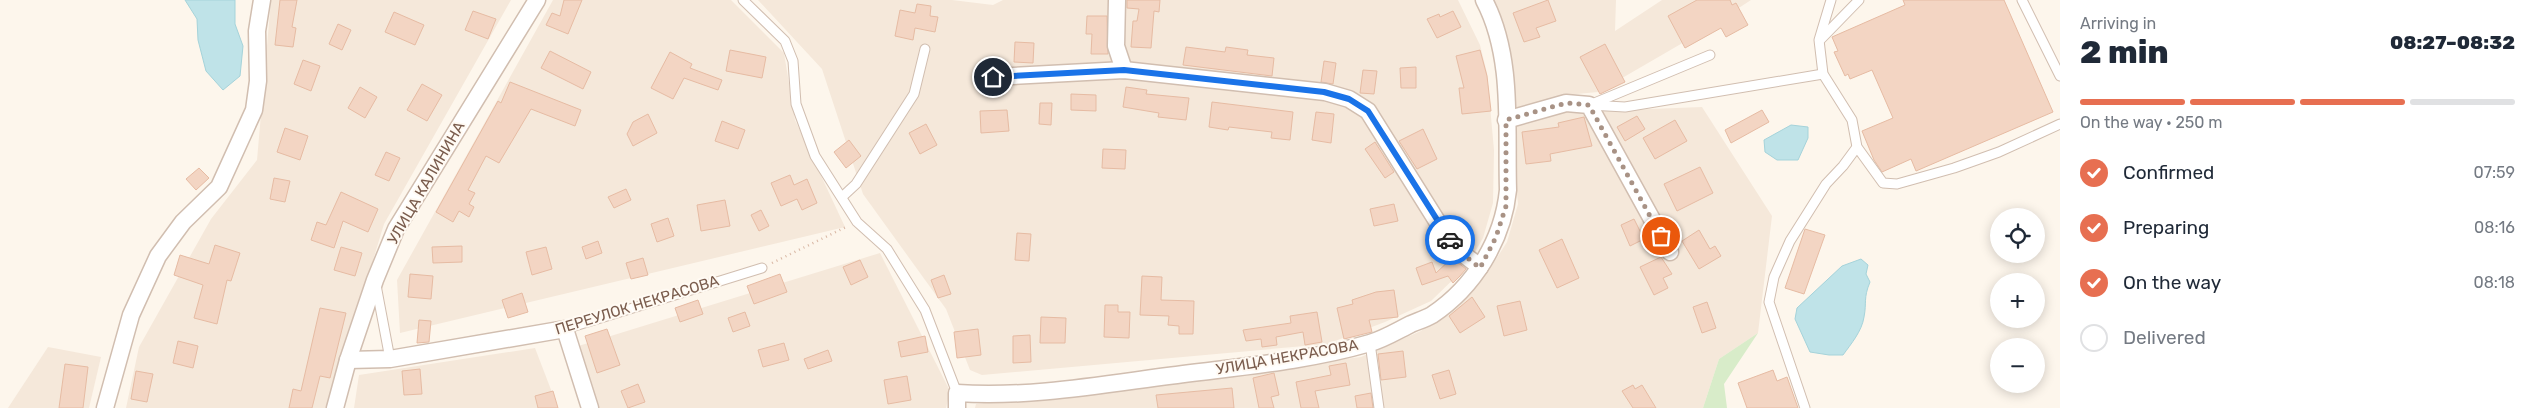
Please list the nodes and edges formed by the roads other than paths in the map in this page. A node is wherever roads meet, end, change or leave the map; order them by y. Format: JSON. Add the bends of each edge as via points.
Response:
{"nodes":[{"id":1,"x":262,"y":0,"type":"edge"},
{"id":2,"x":537,"y":0,"type":"edge"},
{"id":3,"x":743,"y":0,"type":"edge"},
{"id":4,"x":1117,"y":0,"type":"edge"},
{"id":5,"x":1484,"y":0,"type":"edge"},
{"id":6,"x":1831,"y":0,"type":"edge"},
{"id":7,"x":1859,"y":0,"type":"edge"},
{"id":8,"x":2022,"y":0,"type":"edge"},
{"id":9,"x":1819,"y":40,"type":"junction"},
{"id":10,"x":925,"y":50,"type":"dead end"},
{"id":11,"x":1710,"y":55,"type":"dead end"},
{"id":12,"x":1124,"y":70,"type":"junction"},
{"id":13,"x":1823,"y":74,"type":"junction"},
{"id":14,"x":2060,"y":76,"type":"edge"},
{"id":15,"x":993,"y":77,"type":"dead end"},
{"id":16,"x":1589,"y":105,"type":"junction"},
{"id":17,"x":1506,"y":120,"type":"junction"},
{"id":18,"x":2060,"y":124,"type":"edge"},
{"id":19,"x":1857,"y":147,"type":"junction"},
{"id":20,"x":842,"y":197,"type":"junction"},
{"id":21,"x":1670,"y":252,"type":"dead end"},
{"id":22,"x":762,"y":268,"type":"road end"},
{"id":23,"x":1480,"y":268,"type":"junction"},
{"id":24,"x":375,"y":280,"type":"junction"},
{"id":25,"x":565,"y":329,"type":"junction"},
{"id":26,"x":1370,"y":343,"type":"junction"},
{"id":27,"x":390,"y":359,"type":"junction"},
{"id":28,"x":348,"y":360,"type":"junction"},
{"id":29,"x":957,"y":400,"type":"edge"},
{"id":30,"x":105,"y":408,"type":"edge"},
{"id":31,"x":335,"y":408,"type":"edge"},
{"id":32,"x":590,"y":408,"type":"edge"},
{"id":33,"x":1379,"y":408,"type":"edge"},
{"id":34,"x":1805,"y":408,"type":"edge"}],
"edges":[{"from":1,"to":30,"type":"street","via":[[257,31],[258,81],[254,110],[219,187],[183,222],[158,256],[131,315]]},
{"from":2,"to":24,"type":"street","name":"УЛИЦА КАЛИНИНА","via":[[396,229]]},
{"from":3,"to":20,"type":"lane","via":[[785,41],[790,50],[796,104],[816,156]]},
{"from":4,"to":12,"type":"street","via":[[1116,46]]},
{"from":5,"to":17,"type":"street","name":"УЛИЦА НЕКРАСОВА","via":[[1494,18],[1503,51]]},
{"from":6,"to":9,"type":"lane"},
{"from":7,"to":9,"type":"lane"},
{"from":8,"to":14,"type":"lane"},
{"from":9,"to":13,"type":"lane"},
{"from":10,"to":20,"type":"lane","via":[[914,94],[856,184]]},
{"from":11,"to":16,"type":"lane"},
{"from":12,"to":15,"type":"street"},
{"from":12,"to":23,"type":"street","via":[[1324,92],[1349,99],[1368,111],[1440,226],[1459,251]]},
{"from":13,"to":16,"type":"lane","via":[[1625,107]]},
{"from":13,"to":19,"type":"lane","via":[[1852,120]]},
{"from":16,"to":17,"type":"street","via":[[1566,103]]},
{"from":16,"to":21,"type":"street"},
{"from":17,"to":23,"type":"street","name":"УЛИЦА НЕКРАСОВА","via":[[1506,206]]},
{"from":18,"to":19,"type":"lane","via":[[1999,152],[1897,184],[1883,183]]},
{"from":19,"to":34,"type":"lane","via":[[1826,184],[1790,241],[1774,277],[1769,302]]},
{"from":20,"to":29,"type":"lane","via":[[857,222],[887,249],[925,310]]},
{"from":22,"to":25,"type":"lane","name":"ПЕРЕУЛОК НЕКРАСОВА"},
{"from":23,"to":26,"type":"street","name":"УЛИЦА НЕКРАСОВА","via":[[1457,296],[1430,316]]},
{"from":24,"to":27,"type":"lane"},
{"from":24,"to":28,"type":"street","name":"УЛИЦА КАЛИНИНА"},
{"from":25,"to":27,"type":"street","name":"ПЕРЕУЛОК НЕКРАСОВА"},
{"from":25,"to":32,"type":"street"},
{"from":26,"to":29,"type":"street","name":"УЛИЦА НЕКРАСОВА","via":[[1301,358],[1085,387],[990,394]]},
{"from":26,"to":33,"type":"lane"},
{"from":27,"to":28,"type":"street","name":"ПЕРЕУЛОК НЕКРАСОВА"},
{"from":28,"to":31,"type":"street","name":"УЛИЦА КАЛИНИНА"}]}
